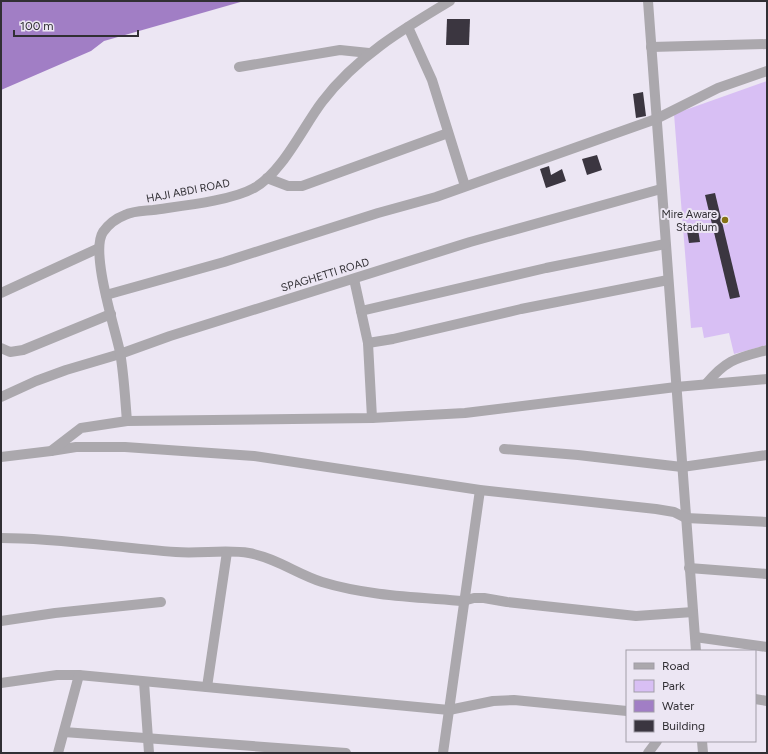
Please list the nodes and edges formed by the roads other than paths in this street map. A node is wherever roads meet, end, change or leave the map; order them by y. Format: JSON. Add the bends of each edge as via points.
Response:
{"nodes":[{"id":1,"x":450,"y":1,"type":"edge"},
{"id":2,"x":648,"y":1,"type":"edge"},
{"id":3,"x":408,"y":27,"type":"junction"},
{"id":4,"x":767,"y":44,"type":"edge"},
{"id":5,"x":651,"y":47,"type":"junction"},
{"id":6,"x":369,"y":53,"type":"junction"},
{"id":7,"x":239,"y":67,"type":"dead end"},
{"id":8,"x":767,"y":71,"type":"edge"},
{"id":9,"x":656,"y":118,"type":"junction"},
{"id":10,"x":448,"y":133,"type":"junction"},
{"id":11,"x":267,"y":178,"type":"junction"},
{"id":12,"x":466,"y":186,"type":"junction"},
{"id":13,"x":661,"y":189,"type":"junction"},
{"id":14,"x":666,"y":244,"type":"junction"},
{"id":15,"x":99,"y":248,"type":"junction"},
{"id":16,"x":354,"y":279,"type":"junction"},
{"id":17,"x":668,"y":280,"type":"junction"},
{"id":18,"x":1,"y":293,"type":"edge"},
{"id":19,"x":106,"y":295,"type":"junction"},
{"id":20,"x":362,"y":311,"type":"junction"},
{"id":21,"x":111,"y":314,"type":"junction"},
{"id":22,"x":368,"y":343,"type":"junction"},
{"id":23,"x":1,"y":348,"type":"edge"},
{"id":24,"x":767,"y":350,"type":"edge"},
{"id":25,"x":120,"y":354,"type":"junction"},
{"id":26,"x":767,"y":379,"type":"edge"},
{"id":27,"x":706,"y":384,"type":"junction"},
{"id":28,"x":676,"y":387,"type":"junction"},
{"id":29,"x":1,"y":397,"type":"edge"},
{"id":30,"x":372,"y":418,"type":"junction"},
{"id":31,"x":127,"y":421,"type":"junction"},
{"id":32,"x":504,"y":449,"type":"dead end"},
{"id":33,"x":51,"y":451,"type":"junction"},
{"id":34,"x":767,"y":455,"type":"edge"},
{"id":35,"x":1,"y":457,"type":"edge"},
{"id":36,"x":682,"y":467,"type":"junction"},
{"id":37,"x":480,"y":490,"type":"junction"},
{"id":38,"x":686,"y":518,"type":"junction"},
{"id":39,"x":767,"y":522,"type":"edge"},
{"id":40,"x":1,"y":538,"type":"edge"},
{"id":41,"x":227,"y":552,"type":"junction"},
{"id":42,"x":689,"y":568,"type":"junction"},
{"id":43,"x":767,"y":574,"type":"edge"},
{"id":44,"x":161,"y":602,"type":"dead end"},
{"id":45,"x":463,"y":602,"type":"junction"},
{"id":46,"x":693,"y":612,"type":"junction"},
{"id":47,"x":1,"y":621,"type":"edge"},
{"id":48,"x":694,"y":637,"type":"junction"},
{"id":49,"x":767,"y":647,"type":"edge"},
{"id":50,"x":696,"y":650,"type":"edge"},
{"id":51,"x":79,"y":675,"type":"junction"},
{"id":52,"x":144,"y":682,"type":"junction"},
{"id":53,"x":1,"y":683,"type":"edge"},
{"id":54,"x":207,"y":687,"type":"junction"},
{"id":55,"x":756,"y":699,"type":"edge"},
{"id":56,"x":767,"y":701,"type":"edge"},
{"id":57,"x":449,"y":710,"type":"junction"},
{"id":58,"x":626,"y":711,"type":"edge"},
{"id":59,"x":64,"y":732,"type":"junction"},
{"id":60,"x":148,"y":738,"type":"junction"},
{"id":61,"x":657,"y":742,"type":"edge"},
{"id":62,"x":702,"y":742,"type":"edge"},
{"id":63,"x":58,"y":753,"type":"edge"},
{"id":64,"x":149,"y":753,"type":"edge"},
{"id":65,"x":346,"y":753,"type":"edge"},
{"id":66,"x":443,"y":753,"type":"edge"},
{"id":67,"x":648,"y":753,"type":"edge"},
{"id":68,"x":703,"y":753,"type":"edge"}],
"edges":[{"from":1,"to":3,"type":"street","name":"HAJI ABDI ROAD"},
{"from":2,"to":5,"type":"street"},
{"from":3,"to":6,"type":"street","name":"HAJI ABDI ROAD"},
{"from":3,"to":10,"type":"street","via":[[432,80]]},
{"from":4,"to":5,"type":"street"},
{"from":5,"to":9,"type":"street"},
{"from":6,"to":7,"type":"street","via":[[340,50]]},
{"from":6,"to":11,"type":"street","name":"HAJI ABDI ROAD","via":[[322,102],[286,156]]},
{"from":8,"to":9,"type":"street","via":[[718,88]]},
{"from":9,"to":12,"type":"street"},
{"from":9,"to":13,"type":"street"},
{"from":10,"to":11,"type":"street","via":[[302,186],[288,186]]},
{"from":10,"to":12,"type":"street"},
{"from":11,"to":15,"type":"street","name":"HAJI ABDI ROAD","via":[[254,188],[233,195],[126,214],[113,221],[102,233]]},
{"from":12,"to":19,"type":"street","via":[[224,262]]},
{"from":13,"to":14,"type":"street"},
{"from":13,"to":16,"type":"street","name":"SPAGHETTI ROAD","via":[[470,242]]},
{"from":14,"to":17,"type":"street"},
{"from":14,"to":20,"type":"street","via":[[546,268]]},
{"from":15,"to":18,"type":"street"},
{"from":15,"to":19,"type":"street","name":"HAJI ABDI ROAD"},
{"from":16,"to":20,"type":"street"},
{"from":16,"to":25,"type":"street","name":"SPAGHETTI ROAD"},
{"from":17,"to":22,"type":"street"},
{"from":17,"to":28,"type":"street"},
{"from":19,"to":21,"type":"street","name":"HAJI ABDI ROAD"},
{"from":20,"to":22,"type":"street"},
{"from":21,"to":23,"type":"street","via":[[22,350],[10,352]]},
{"from":21,"to":25,"type":"street","name":"HAJI ABDI ROAD"},
{"from":22,"to":30,"type":"street"},
{"from":24,"to":27,"type":"street","via":[[734,359],[717,370]]},
{"from":25,"to":29,"type":"street","name":"SPAGHETTI ROAD","via":[[42,378]]},
{"from":25,"to":31,"type":"street","name":"HAJI ABDI ROAD"},
{"from":26,"to":27,"type":"street"},
{"from":27,"to":28,"type":"street"},
{"from":28,"to":30,"type":"street","via":[[465,413]]},
{"from":28,"to":36,"type":"street"},
{"from":30,"to":31,"type":"street"},
{"from":31,"to":33,"type":"street","via":[[81,428]]},
{"from":32,"to":36,"type":"street","via":[[578,454]]},
{"from":33,"to":35,"type":"street"},
{"from":33,"to":37,"type":"street","via":[[76,447],[125,447],[247,456]]},
{"from":34,"to":36,"type":"street"},
{"from":36,"to":38,"type":"street"},
{"from":37,"to":38,"type":"street","via":[[656,509],[674,512]]},
{"from":37,"to":45,"type":"street"},
{"from":38,"to":39,"type":"street"},
{"from":38,"to":42,"type":"street"},
{"from":40,"to":41,"type":"street","via":[[60,540],[178,552]]},
{"from":41,"to":45,"type":"street","via":[[248,553],[268,558],[299,573],[344,588]]},
{"from":41,"to":54,"type":"street"},
{"from":42,"to":43,"type":"street"},
{"from":42,"to":46,"type":"street"},
{"from":44,"to":47,"type":"street"},
{"from":45,"to":46,"type":"street","via":[[484,598],[636,616]]},
{"from":45,"to":57,"type":"street"},
{"from":46,"to":48,"type":"street"},
{"from":48,"to":49,"type":"street"},
{"from":48,"to":50,"type":"street"},
{"from":51,"to":52,"type":"street"},
{"from":51,"to":53,"type":"street"},
{"from":51,"to":59,"type":"street"},
{"from":52,"to":54,"type":"street"},
{"from":52,"to":60,"type":"street"},
{"from":54,"to":57,"type":"street"},
{"from":55,"to":56,"type":"street"},
{"from":57,"to":58,"type":"street","via":[[493,701],[514,700]]},
{"from":57,"to":66,"type":"street"},
{"from":59,"to":60,"type":"street"},
{"from":59,"to":63,"type":"street"},
{"from":60,"to":64,"type":"street"},
{"from":60,"to":65,"type":"street"},
{"from":61,"to":67,"type":"street"},
{"from":62,"to":68,"type":"street"}]}
